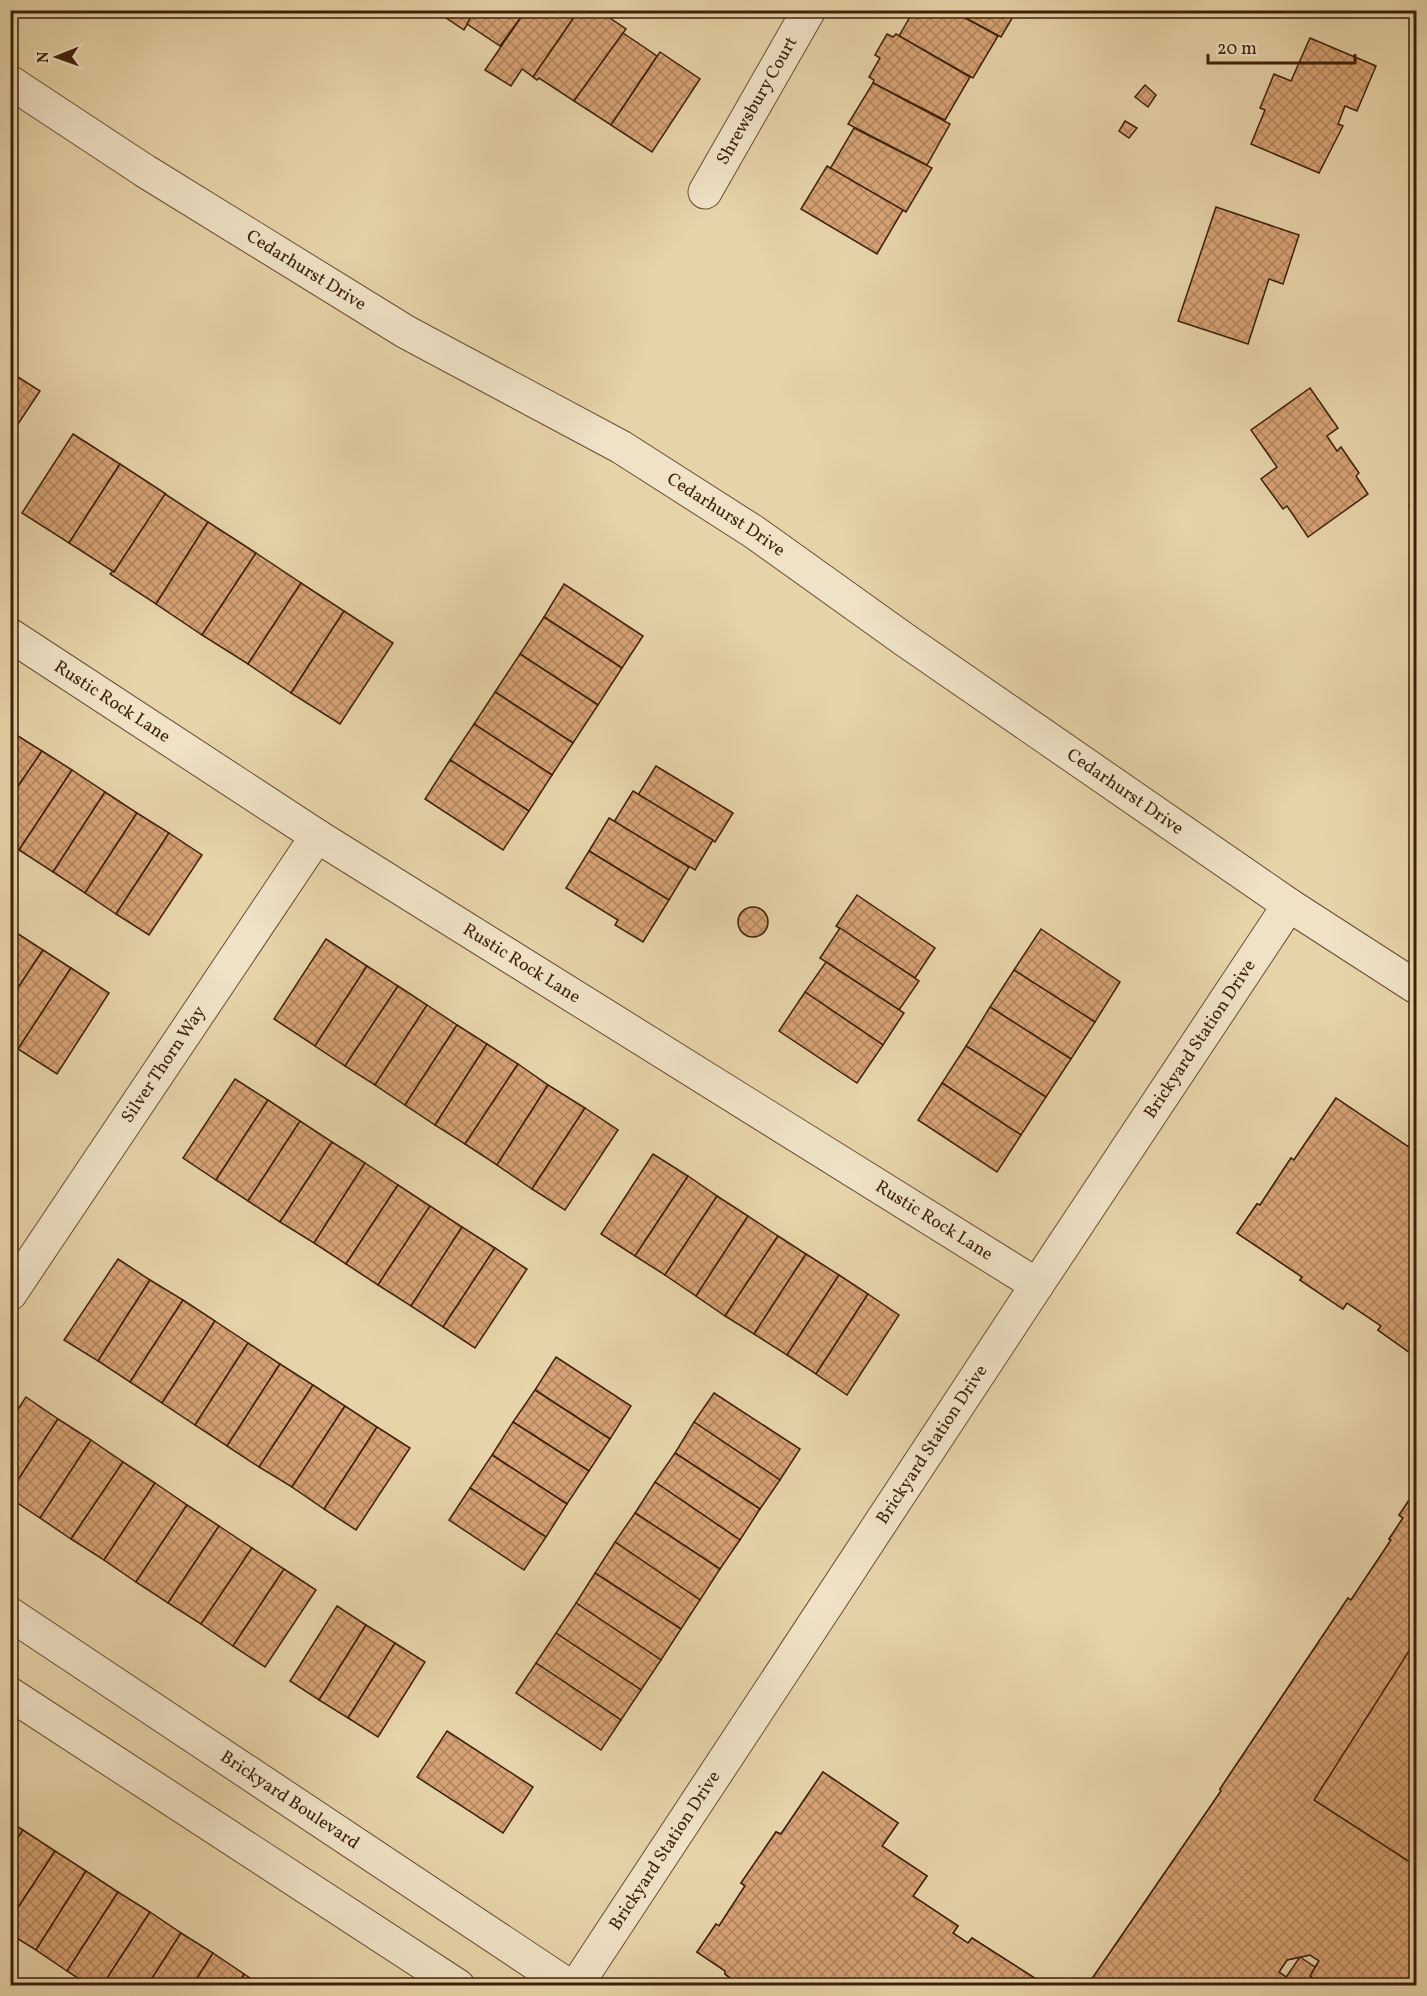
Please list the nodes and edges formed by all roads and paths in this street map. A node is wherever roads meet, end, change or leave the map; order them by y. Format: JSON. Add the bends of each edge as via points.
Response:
{"nodes":[{"id":1,"x":806,"y":12,"type":"edge"},
{"id":2,"x":10,"y":82,"type":"edge"},
{"id":3,"x":705,"y":192,"type":"dead end"},
{"id":4,"x":10,"y":635,"type":"edge"},
{"id":5,"x":317,"y":836,"type":"junction"},
{"id":6,"x":1289,"y":905,"type":"junction"},
{"id":7,"x":1416,"y":987,"type":"edge"},
{"id":8,"x":1037,"y":1285,"type":"junction"},
{"id":9,"x":10,"y":1294,"type":"edge"},
{"id":10,"x":10,"y":1614,"type":"edge"},
{"id":11,"x":10,"y":1694,"type":"edge"},
{"id":12,"x":458,"y":1986,"type":"edge"},
{"id":13,"x":569,"y":1986,"type":"edge"},
{"id":14,"x":576,"y":1986,"type":"edge"}],
"edges":[{"from":1,"to":3,"type":"street","name":"Shrewsbury Court"},
{"from":2,"to":6,"type":"street","name":"Cedarhurst Drive","via":[[145,171],[406,332],[621,447],[754,532]]},
{"from":4,"to":5,"type":"street","name":"Rustic Rock Lane"},
{"from":5,"to":8,"type":"street","name":"Rustic Rock Lane"},
{"from":5,"to":9,"type":"street","name":"Silver Thorn Way"},
{"from":6,"to":7,"type":"street","name":"Cedarhurst Drive"},
{"from":6,"to":8,"type":"street","name":"Brickyard Station Drive"},
{"from":8,"to":14,"type":"street","name":"Brickyard Station Drive"},
{"from":10,"to":13,"type":"street","name":"Brickyard Boulevard"},
{"from":11,"to":12,"type":"street"}]}
